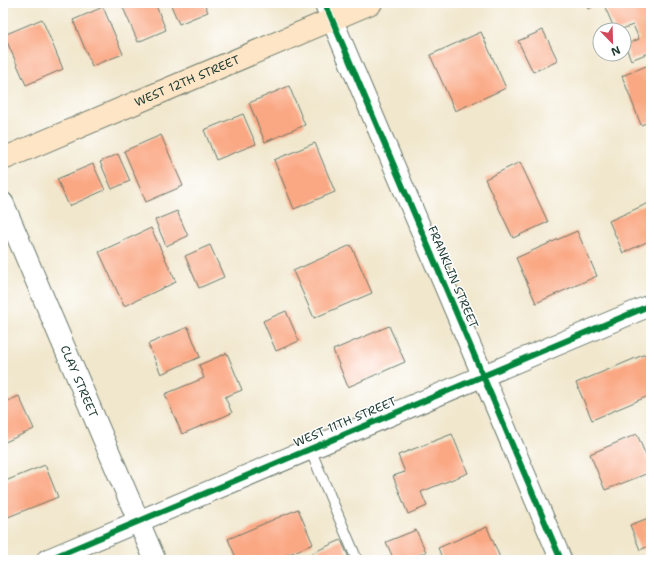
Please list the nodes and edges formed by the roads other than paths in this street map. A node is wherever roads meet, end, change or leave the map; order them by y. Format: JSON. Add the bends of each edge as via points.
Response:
{"nodes":[{"id":1,"x":371,"y":3,"type":"edge"},
{"id":2,"x":328,"y":11,"type":"edge"},
{"id":3,"x":3,"y":159,"type":"edge"},
{"id":4,"x":3,"y":203,"type":"edge"},
{"id":5,"x":651,"y":304,"type":"edge"},
{"id":6,"x":483,"y":376,"type":"junction"},
{"id":7,"x":310,"y":449,"type":"junction"},
{"id":8,"x":138,"y":522,"type":"junction"},
{"id":9,"x":48,"y":560,"type":"edge"},
{"id":10,"x":155,"y":560,"type":"edge"},
{"id":11,"x":357,"y":560,"type":"edge"},
{"id":12,"x":561,"y":560,"type":"edge"}],
"edges":[{"from":1,"to":2,"type":"main road","name":"WEST 12TH STREET"},
{"from":2,"to":3,"type":"main road","name":"WEST 12TH STREET"},
{"from":2,"to":6,"type":"street","name":"FRANKLIN STREET"},
{"from":4,"to":8,"type":"street","name":"CLAY STREET"},
{"from":5,"to":6,"type":"street","name":"WEST 11TH STREET"},
{"from":6,"to":7,"type":"street","name":"WEST 11TH STREET"},
{"from":6,"to":12,"type":"street","name":"FRANKLIN STREET"},
{"from":7,"to":8,"type":"street","name":"WEST 11TH STREET"},
{"from":7,"to":11,"type":"lane"},
{"from":8,"to":9,"type":"street","name":"WEST 11TH STREET"},
{"from":8,"to":10,"type":"street","name":"CLAY STREET"}]}
